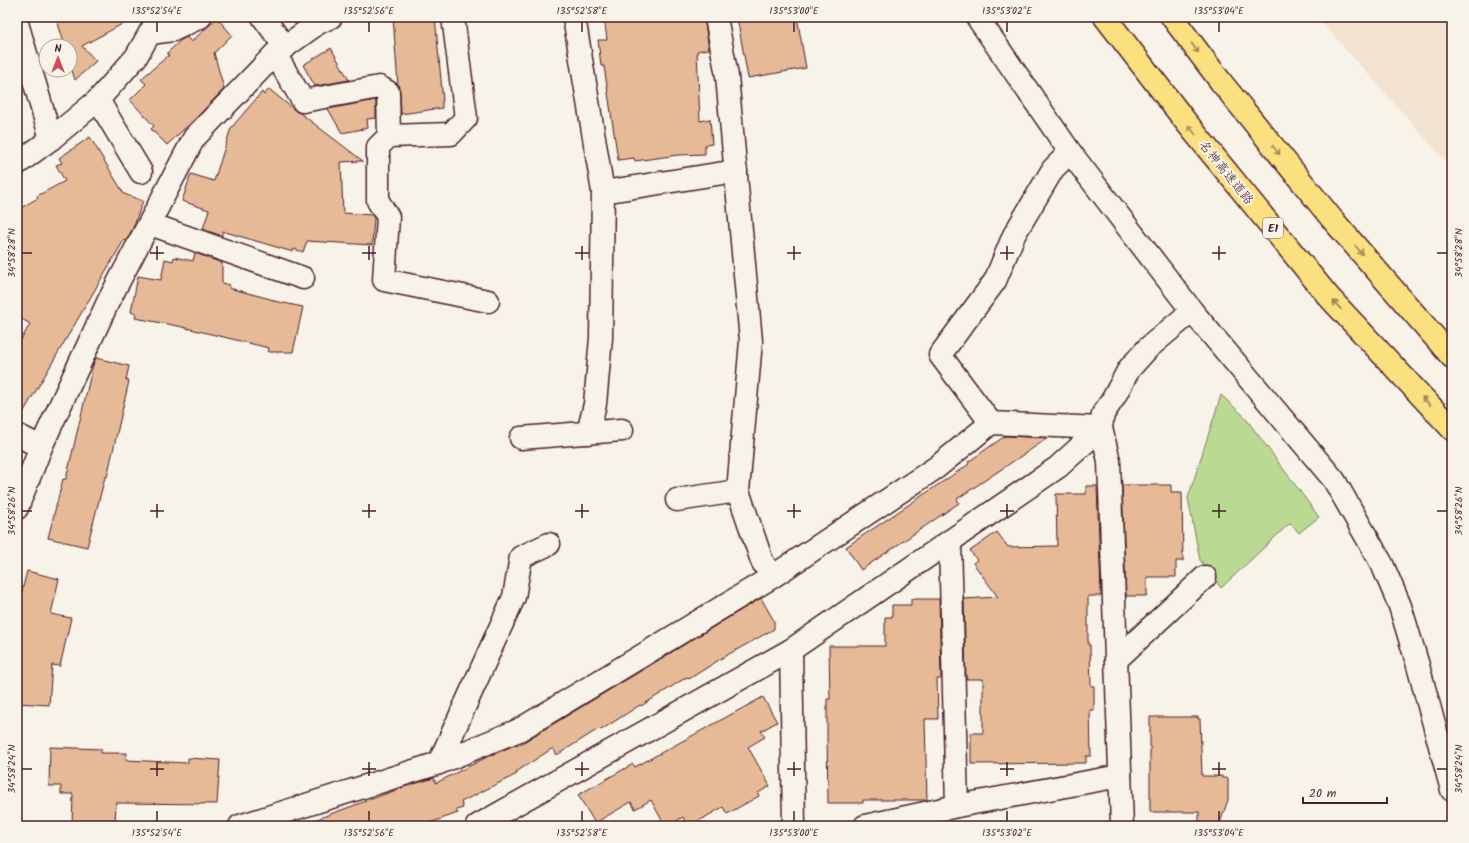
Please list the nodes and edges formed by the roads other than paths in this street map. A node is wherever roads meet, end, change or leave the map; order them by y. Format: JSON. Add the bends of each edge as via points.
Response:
{"nodes":[{"id":1,"x":200,"y":17,"type":"edge"},
{"id":2,"x":263,"y":17,"type":"edge"},
{"id":3,"x":331,"y":17,"type":"edge"},
{"id":4,"x":453,"y":17,"type":"edge"},
{"id":5,"x":574,"y":17,"type":"edge"},
{"id":6,"x":716,"y":17,"type":"edge"},
{"id":7,"x":977,"y":17,"type":"edge"},
{"id":8,"x":1105,"y":17,"type":"edge"},
{"id":9,"x":1172,"y":17,"type":"edge"},
{"id":10,"x":17,"y":23,"type":"edge"},
{"id":11,"x":154,"y":25,"type":"edge"},
{"id":12,"x":280,"y":51,"type":"junction"},
{"id":13,"x":98,"y":100,"type":"junction"},
{"id":14,"x":389,"y":136,"type":"junction"},
{"id":15,"x":51,"y":139,"type":"junction"},
{"id":16,"x":1070,"y":152,"type":"junction"},
{"id":17,"x":17,"y":164,"type":"edge"},
{"id":18,"x":736,"y":171,"type":"junction"},
{"id":19,"x":141,"y":172,"type":"dead end"},
{"id":20,"x":603,"y":192,"type":"junction"},
{"id":21,"x":150,"y":224,"type":"junction"},
{"id":22,"x":304,"y":278,"type":"dead end"},
{"id":23,"x":488,"y":301,"type":"dead end"},
{"id":24,"x":1192,"y":311,"type":"junction"},
{"id":25,"x":1452,"y":357,"type":"edge"},
{"id":26,"x":991,"y":423,"type":"junction"},
{"id":27,"x":1101,"y":428,"type":"junction"},
{"id":28,"x":1452,"y":429,"type":"edge"},
{"id":29,"x":622,"y":430,"type":"dead end"},
{"id":30,"x":588,"y":433,"type":"junction"},
{"id":31,"x":17,"y":435,"type":"edge"},
{"id":32,"x":521,"y":438,"type":"dead end"},
{"id":33,"x":41,"y":448,"type":"junction"},
{"id":34,"x":738,"y":491,"type":"junction"},
{"id":35,"x":677,"y":500,"type":"dead end"},
{"id":36,"x":17,"y":508,"type":"edge"},
{"id":37,"x":950,"y":541,"type":"junction"},
{"id":38,"x":549,"y":544,"type":"dead end"},
{"id":39,"x":772,"y":577,"type":"junction"},
{"id":40,"x":1205,"y":577,"type":"dead end"},
{"id":41,"x":791,"y":650,"type":"junction"},
{"id":42,"x":1116,"y":660,"type":"junction"},
{"id":43,"x":439,"y":763,"type":"junction"},
{"id":44,"x":1120,"y":776,"type":"junction"},
{"id":45,"x":1452,"y":790,"type":"edge"},
{"id":46,"x":957,"y":806,"type":"junction"},
{"id":47,"x":494,"y":823,"type":"edge"},
{"id":48,"x":240,"y":826,"type":"edge"},
{"id":49,"x":794,"y":826,"type":"edge"},
{"id":50,"x":865,"y":826,"type":"edge"},
{"id":51,"x":1122,"y":826,"type":"edge"}],
"edges":[{"from":1,"to":11,"type":"street","via":[[173,30]]},
{"from":2,"to":12,"type":"street"},
{"from":3,"to":12,"type":"street","via":[[318,23]]},
{"from":4,"to":14,"type":"street","via":[[466,118],[451,134]]},
{"from":5,"to":20,"type":"street"},
{"from":6,"to":18,"type":"street","via":[[726,76]]},
{"from":7,"to":16,"type":"street"},
{"from":28,"to":8,"type":"highway","name":"名神高速道路","number":"E1","one_way":true,"via":[[1328,296],[1186,122]]},
{"from":9,"to":25,"type":"highway","one_way":true,"via":[[1332,219]]},
{"from":10,"to":15,"type":"street"},
{"from":11,"to":13,"type":"street","via":[[136,57]]},
{"from":12,"to":14,"type":"street","via":[[303,101],[379,87],[388,92]]},
{"from":12,"to":21,"type":"street","via":[[194,138]]},
{"from":13,"to":15,"type":"street"},
{"from":13,"to":19,"type":"street"},
{"from":14,"to":23,"type":"street","via":[[378,147],[378,201],[388,217],[384,280]]},
{"from":15,"to":17,"type":"street"},
{"from":16,"to":24,"type":"street"},
{"from":16,"to":26,"type":"street","via":[[1053,169],[1014,235],[995,281],[940,356]]},
{"from":18,"to":20,"type":"street"},
{"from":18,"to":34,"type":"street","via":[[751,341]]},
{"from":20,"to":30,"type":"street","via":[[601,338],[595,404]]},
{"from":21,"to":22,"type":"street"},
{"from":21,"to":33,"type":"street","via":[[108,302]]},
{"from":24,"to":27,"type":"street","via":[[1148,348],[1129,369],[1102,414]]},
{"from":24,"to":45,"type":"street","via":[[1334,480],[1382,564],[1400,606]]},
{"from":26,"to":27,"type":"street"},
{"from":26,"to":39,"type":"street","via":[[936,468]]},
{"from":27,"to":37,"type":"street","via":[[1058,467]]},
{"from":27,"to":42,"type":"street","via":[[1109,461]]},
{"from":29,"to":30,"type":"street"},
{"from":30,"to":32,"type":"street"},
{"from":31,"to":33,"type":"street"},
{"from":33,"to":36,"type":"street"},
{"from":34,"to":35,"type":"street"},
{"from":34,"to":39,"type":"street","via":[[762,561]]},
{"from":37,"to":41,"type":"street"},
{"from":37,"to":46,"type":"street"},
{"from":38,"to":43,"type":"street","via":[[522,557],[514,597]]},
{"from":39,"to":43,"type":"street","via":[[519,730]]},
{"from":40,"to":42,"type":"street"},
{"from":41,"to":47,"type":"street"},
{"from":41,"to":49,"type":"street"},
{"from":42,"to":44,"type":"street"},
{"from":43,"to":48,"type":"street"},
{"from":44,"to":46,"type":"street"},
{"from":44,"to":51,"type":"street"},
{"from":46,"to":50,"type":"street"}]}
